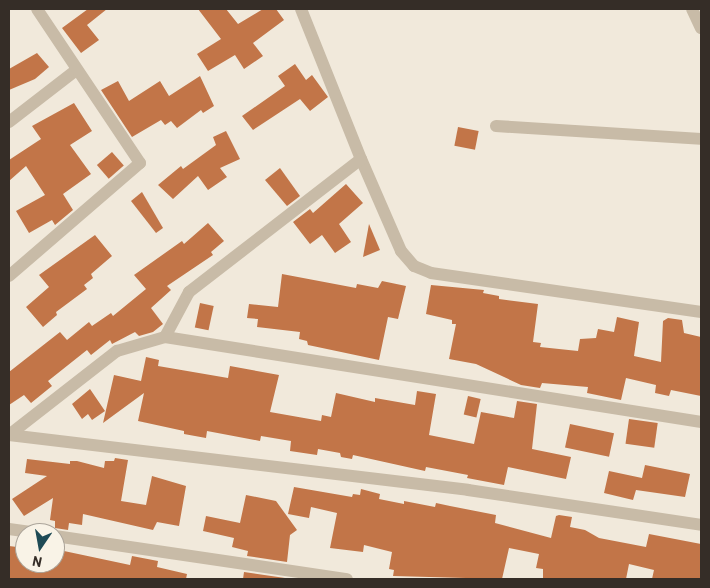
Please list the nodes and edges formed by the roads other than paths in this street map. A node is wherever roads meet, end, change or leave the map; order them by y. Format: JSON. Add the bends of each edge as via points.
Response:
{"nodes":[{"id":1,"x":36,"y":9,"type":"edge"},
{"id":2,"x":301,"y":9,"type":"edge"},
{"id":3,"x":692,"y":9,"type":"edge"},
{"id":4,"x":701,"y":28,"type":"edge"},
{"id":5,"x":75,"y":70,"type":"junction"},
{"id":6,"x":9,"y":122,"type":"edge"},
{"id":7,"x":496,"y":126,"type":"dead end"},
{"id":8,"x":701,"y":139,"type":"edge"},
{"id":9,"x":361,"y":159,"type":"junction"},
{"id":10,"x":9,"y":276,"type":"edge"},
{"id":11,"x":701,"y":312,"type":"edge"},
{"id":12,"x":166,"y":337,"type":"junction"},
{"id":13,"x":701,"y":422,"type":"edge"},
{"id":14,"x":9,"y":435,"type":"edge"},
{"id":15,"x":701,"y":525,"type":"edge"},
{"id":16,"x":65,"y":537,"type":"edge"},
{"id":17,"x":347,"y":579,"type":"edge"}],
"edges":[{"from":1,"to":5,"type":"street"},
{"from":2,"to":9,"type":"street"},
{"from":3,"to":4,"type":"street"},
{"from":5,"to":6,"type":"street"},
{"from":5,"to":10,"type":"street","via":[[140,163]]},
{"from":7,"to":8,"type":"street"},
{"from":9,"to":11,"type":"street","via":[[401,251],[414,266],[431,273]]},
{"from":9,"to":12,"type":"street","via":[[189,292]]},
{"from":12,"to":13,"type":"street"},
{"from":12,"to":14,"type":"street","via":[[118,351]]},
{"from":14,"to":15,"type":"street","via":[[468,490]]},
{"from":16,"to":17,"type":"street"}]}
